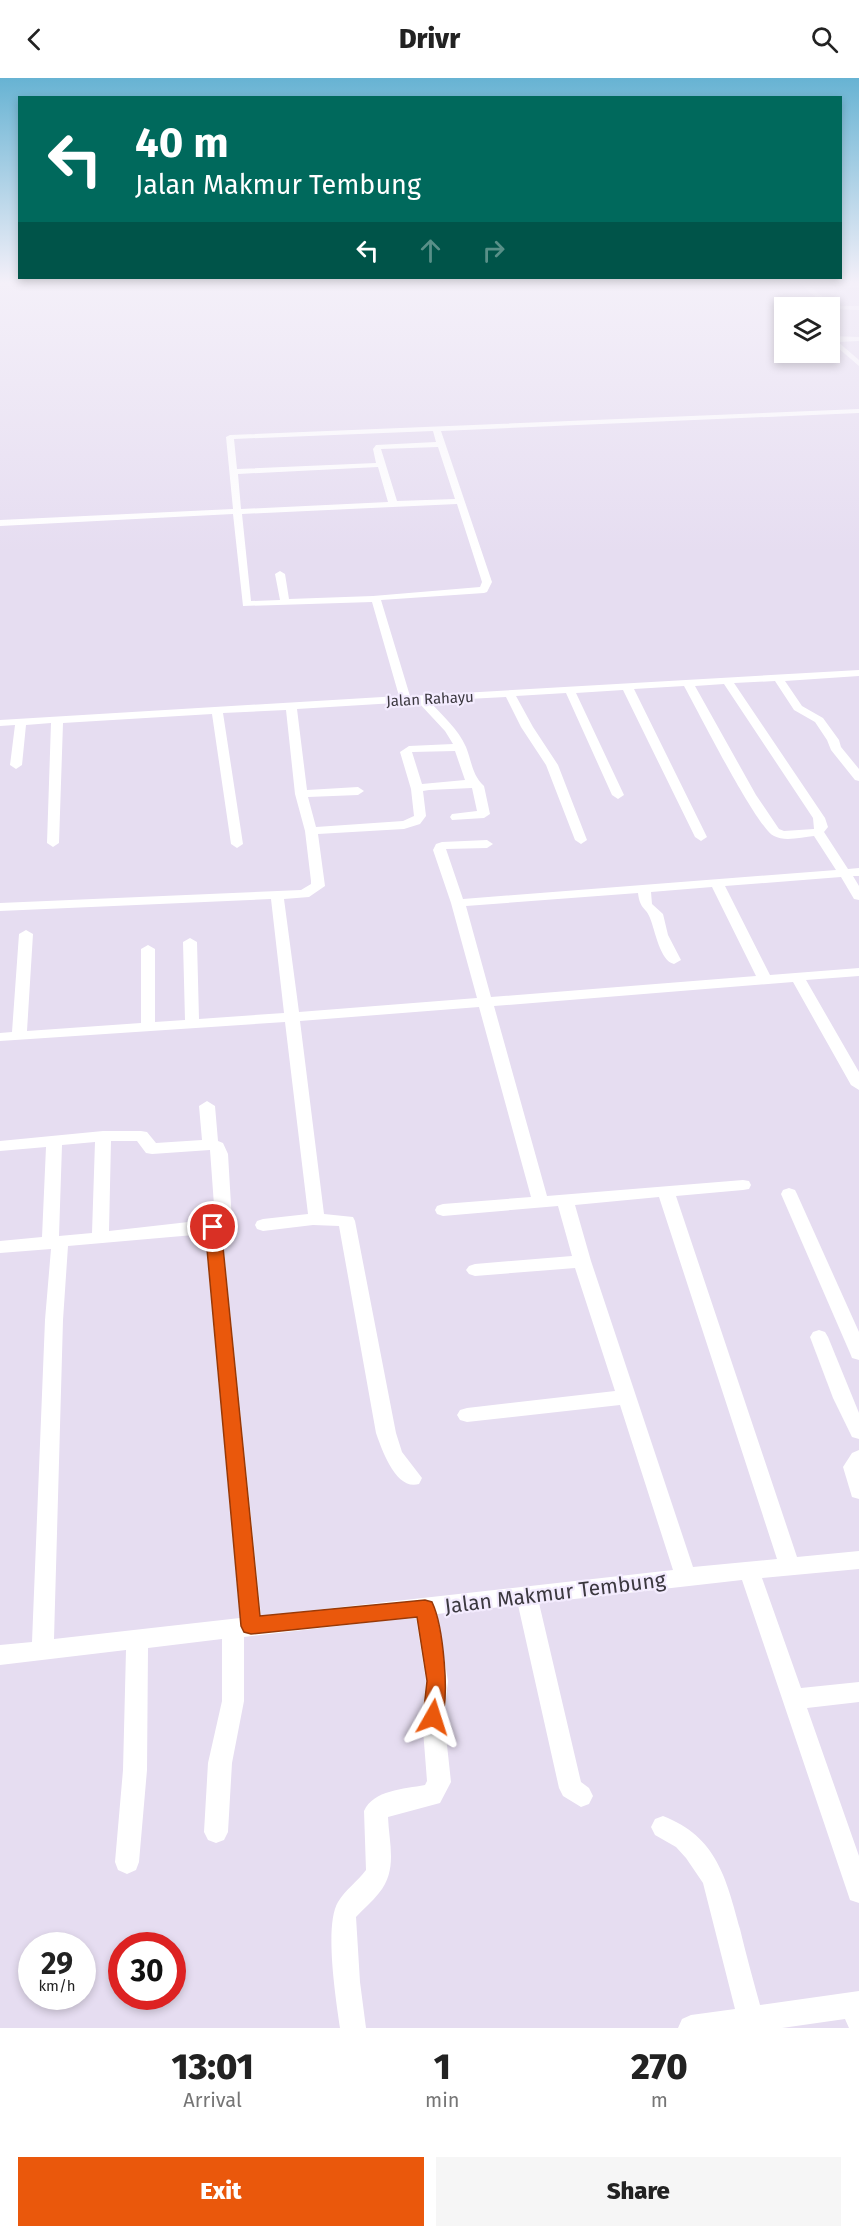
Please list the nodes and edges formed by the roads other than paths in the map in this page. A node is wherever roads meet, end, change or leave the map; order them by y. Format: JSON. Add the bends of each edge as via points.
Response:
{"nodes":[{"id":1,"x":859,"y":411,"type":"edge"},
{"id":2,"x":436,"y":429,"type":"junction"},
{"id":3,"x":441,"y":444,"type":"junction"},
{"id":4,"x":381,"y":464,"type":"junction"},
{"id":5,"x":233,"y":472,"type":"junction"},
{"id":6,"x":459,"y":501,"type":"junction"},
{"id":7,"x":393,"y":504,"type":"junction"},
{"id":8,"x":238,"y":511,"type":"junction"},
{"id":9,"x":0,"y":523,"type":"edge"},
{"id":10,"x":280,"y":574,"type":"dead end"},
{"id":11,"x":374,"y":599,"type":"junction"},
{"id":12,"x":285,"y":602,"type":"junction"},
{"id":13,"x":857,"y":676,"type":"edge"},
{"id":14,"x":778,"y":678,"type":"junction"},
{"id":15,"x":728,"y":681,"type":"junction"},
{"id":16,"x":688,"y":683,"type":"junction"},
{"id":17,"x":627,"y":687,"type":"junction"},
{"id":18,"x":570,"y":691,"type":"junction"},
{"id":19,"x":510,"y":695,"type":"junction"},
{"id":20,"x":406,"y":700,"type":"junction"},
{"id":21,"x":422,"y":700,"type":"junction"},
{"id":22,"x":291,"y":707,"type":"junction"},
{"id":23,"x":217,"y":711,"type":"junction"},
{"id":24,"x":57,"y":720,"type":"junction"},
{"id":25,"x":21,"y":722,"type":"junction"},
{"id":26,"x":0,"y":723,"type":"edge"},
{"id":27,"x":460,"y":747,"type":"junction"},
{"id":28,"x":16,"y":765,"type":"dead end"},
{"id":29,"x":859,"y":777,"type":"edge"},
{"id":30,"x":472,"y":783,"type":"junction"},
{"id":31,"x":420,"y":786,"type":"junction"},
{"id":32,"x":358,"y":791,"type":"dead end"},
{"id":33,"x":301,"y":794,"type":"junction"},
{"id":34,"x":618,"y":795,"type":"dead end"},
{"id":35,"x":456,"y":817,"type":"dead end"},
{"id":36,"x":311,"y":831,"type":"junction"},
{"id":37,"x":818,"y":832,"type":"junction"},
{"id":38,"x":701,"y":837,"type":"dead end"},
{"id":39,"x":580,"y":840,"type":"dead end"},
{"id":40,"x":53,"y":843,"type":"dead end"},
{"id":41,"x":237,"y":844,"type":"dead end"},
{"id":42,"x":487,"y":844,"type":"dead end"},
{"id":43,"x":859,"y":872,"type":"edge"},
{"id":44,"x":844,"y":873,"type":"junction"},
{"id":45,"x":717,"y":884,"type":"junction"},
{"id":46,"x":644,"y":890,"type":"junction"},
{"id":47,"x":277,"y":894,"type":"junction"},
{"id":48,"x":859,"y":896,"type":"edge"},
{"id":49,"x":458,"y":903,"type":"junction"},
{"id":50,"x":0,"y":907,"type":"edge"},
{"id":51,"x":26,"y":934,"type":"dead end"},
{"id":52,"x":190,"y":942,"type":"dead end"},
{"id":53,"x":147,"y":949,"type":"dead end"},
{"id":54,"x":674,"y":960,"type":"dead end"},
{"id":55,"x":859,"y":972,"type":"edge"},
{"id":56,"x":798,"y":978,"type":"junction"},
{"id":57,"x":766,"y":981,"type":"junction"},
{"id":58,"x":486,"y":1002,"type":"junction"},
{"id":59,"x":291,"y":1017,"type":"junction"},
{"id":60,"x":192,"y":1023,"type":"junction"},
{"id":61,"x":148,"y":1027,"type":"junction"},
{"id":62,"x":19,"y":1036,"type":"junction"},
{"id":63,"x":0,"y":1037,"type":"edge"},
{"id":64,"x":859,"y":1085,"type":"edge"},
{"id":65,"x":207,"y":1106,"type":"dead end"},
{"id":66,"x":103,"y":1136,"type":"junction"},
{"id":67,"x":54,"y":1141,"type":"junction"},
{"id":68,"x":210,"y":1144,"type":"junction"},
{"id":69,"x":0,"y":1146,"type":"edge"},
{"id":70,"x":743,"y":1185,"type":"dead end"},
{"id":71,"x":666,"y":1192,"type":"junction"},
{"id":72,"x":789,"y":1194,"type":"dead end"},
{"id":73,"x":565,"y":1200,"type":"junction"},
{"id":74,"x":540,"y":1201,"type":"junction"},
{"id":75,"x":443,"y":1210,"type":"dead end"},
{"id":76,"x":313,"y":1219,"type":"junction"},
{"id":77,"x":263,"y":1225,"type":"dead end"},
{"id":78,"x":213,"y":1227,"type":"junction"},
{"id":79,"x":100,"y":1237,"type":"junction"},
{"id":80,"x":55,"y":1242,"type":"junction"},
{"id":81,"x":0,"y":1247,"type":"edge"},
{"id":82,"x":582,"y":1261,"type":"junction"},
{"id":83,"x":476,"y":1270,"type":"dead end"},
{"id":84,"x":819,"y":1337,"type":"dead end"},
{"id":85,"x":859,"y":1353,"type":"edge"},
{"id":86,"x":628,"y":1397,"type":"junction"},
{"id":87,"x":467,"y":1415,"type":"dead end"},
{"id":88,"x":859,"y":1432,"type":"edge"},
{"id":89,"x":859,"y":1458,"type":"edge"},
{"id":90,"x":412,"y":1478,"type":"dead end"},
{"id":91,"x":859,"y":1491,"type":"edge"},
{"id":92,"x":859,"y":1560,"type":"edge"},
{"id":93,"x":790,"y":1568,"type":"junction"},
{"id":94,"x":750,"y":1573,"type":"junction"},
{"id":95,"x":686,"y":1577,"type":"junction"},
{"id":96,"x":527,"y":1596,"type":"junction"},
{"id":97,"x":425,"y":1608,"type":"junction"},
{"id":98,"x":242,"y":1627,"type":"junction"},
{"id":99,"x":137,"y":1640,"type":"junction"},
{"id":100,"x":44,"y":1650,"type":"junction"},
{"id":101,"x":0,"y":1655,"type":"edge"},
{"id":102,"x":859,"y":1692,"type":"edge"},
{"id":103,"x":793,"y":1699,"type":"junction"},
{"id":104,"x":581,"y":1796,"type":"dead end"},
{"id":105,"x":663,"y":1827,"type":"dead end"},
{"id":106,"x":216,"y":1832,"type":"dead end"},
{"id":107,"x":127,"y":1862,"type":"dead end"},
{"id":108,"x":859,"y":1891,"type":"edge"},
{"id":109,"x":857,"y":2010,"type":"edge"},
{"id":110,"x":751,"y":2020,"type":"junction"},
{"id":111,"x":353,"y":2028,"type":"edge"},
{"id":112,"x":692,"y":2028,"type":"edge"}],
"edges":[{"from":1,"to":2,"type":"street"},
{"from":2,"to":3,"type":"street"},
{"from":2,"to":5,"type":"street","via":[[230,437]]},
{"from":3,"to":4,"type":"street","via":[[380,447],[377,448]]},
{"from":3,"to":6,"type":"street"},
{"from":4,"to":5,"type":"street"},
{"from":4,"to":7,"type":"street"},
{"from":5,"to":8,"type":"street"},
{"from":6,"to":7,"type":"street"},
{"from":6,"to":11,"type":"street","via":[[487,582],[484,590]]},
{"from":7,"to":8,"type":"street"},
{"from":8,"to":9,"type":"street"},
{"from":8,"to":12,"type":"street","via":[[246,604]]},
{"from":10,"to":12,"type":"street"},
{"from":11,"to":12,"type":"street"},
{"from":11,"to":20,"type":"street"},
{"from":13,"to":14,"type":"street","name":"Jalan Rahayu"},
{"from":14,"to":15,"type":"street","name":"Jalan Rahayu"},
{"from":14,"to":29,"type":"street","via":[[798,708],[819,720]]},
{"from":15,"to":16,"type":"street","name":"Jalan Rahayu"},
{"from":15,"to":37,"type":"street","via":[[819,818],[822,827]]},
{"from":16,"to":17,"type":"street","name":"Jalan Rahayu"},
{"from":16,"to":37,"type":"street","via":[[775,832]]},
{"from":17,"to":18,"type":"street","name":"Jalan Rahayu"},
{"from":17,"to":38,"type":"street"},
{"from":18,"to":19,"type":"street","name":"Jalan Rahayu"},
{"from":18,"to":34,"type":"street"},
{"from":19,"to":21,"type":"street","name":"Jalan Rahayu"},
{"from":19,"to":39,"type":"street","via":[[552,765]]},
{"from":20,"to":21,"type":"street","name":"Jalan Rahayu"},
{"from":20,"to":22,"type":"street","name":"Jalan Rahayu"},
{"from":21,"to":27,"type":"street","via":[[450,729]]},
{"from":22,"to":23,"type":"street","name":"Jalan Rahayu"},
{"from":22,"to":33,"type":"street"},
{"from":23,"to":24,"type":"street","name":"Jalan Rahayu"},
{"from":23,"to":41,"type":"street"},
{"from":24,"to":25,"type":"street","name":"Jalan Rahayu"},
{"from":24,"to":40,"type":"street"},
{"from":25,"to":26,"type":"street","name":"Jalan Rahayu"},
{"from":25,"to":28,"type":"street"},
{"from":27,"to":30,"type":"street"},
{"from":27,"to":31,"type":"street","via":[[407,750]]},
{"from":30,"to":31,"type":"street"},
{"from":30,"to":35,"type":"street","via":[[478,786],[484,814]]},
{"from":31,"to":36,"type":"street","via":[[420,816],[416,822]]},
{"from":32,"to":33,"type":"street"},
{"from":33,"to":36,"type":"street"},
{"from":36,"to":47,"type":"street","via":[[318,886],[304,894]]},
{"from":37,"to":44,"type":"street"},
{"from":42,"to":49,"type":"street","via":[[440,847]]},
{"from":43,"to":44,"type":"street"},
{"from":44,"to":45,"type":"street"},
{"from":44,"to":48,"type":"street"},
{"from":45,"to":46,"type":"street"},
{"from":45,"to":57,"type":"street"},
{"from":46,"to":49,"type":"street"},
{"from":46,"to":54,"type":"street","via":[[646,905],[656,914]]},
{"from":47,"to":50,"type":"street"},
{"from":47,"to":59,"type":"street"},
{"from":49,"to":58,"type":"street"},
{"from":51,"to":62,"type":"street"},
{"from":52,"to":60,"type":"street"},
{"from":53,"to":61,"type":"street"},
{"from":55,"to":56,"type":"street"},
{"from":56,"to":57,"type":"street"},
{"from":56,"to":64,"type":"street"},
{"from":57,"to":58,"type":"street"},
{"from":58,"to":59,"type":"street"},
{"from":58,"to":74,"type":"street"},
{"from":59,"to":60,"type":"street"},
{"from":59,"to":76,"type":"street","via":[[316,1214]]},
{"from":60,"to":61,"type":"street"},
{"from":61,"to":62,"type":"street"},
{"from":62,"to":63,"type":"street"},
{"from":65,"to":68,"type":"street"},
{"from":66,"to":67,"type":"street"},
{"from":66,"to":68,"type":"street","via":[[141,1136],[152,1149]]},
{"from":66,"to":79,"type":"street"},
{"from":67,"to":69,"type":"street"},
{"from":67,"to":80,"type":"street"},
{"from":68,"to":78,"type":"street","via":[[220,1154],[224,1222]]},
{"from":70,"to":71,"type":"street"},
{"from":71,"to":73,"type":"street"},
{"from":71,"to":93,"type":"street"},
{"from":72,"to":85,"type":"street"},
{"from":73,"to":74,"type":"street"},
{"from":73,"to":82,"type":"street"},
{"from":74,"to":75,"type":"street"},
{"from":76,"to":77,"type":"street"},
{"from":76,"to":90,"type":"street","via":[[347,1221],[386,1433],[393,1455]]},
{"from":78,"to":79,"type":"street"},
{"from":78,"to":98,"type":"street"},
{"from":79,"to":80,"type":"street"},
{"from":80,"to":81,"type":"street"},
{"from":80,"to":100,"type":"street"},
{"from":82,"to":83,"type":"street"},
{"from":82,"to":86,"type":"street"},
{"from":84,"to":88,"type":"street"},
{"from":86,"to":87,"type":"street"},
{"from":86,"to":95,"type":"street"},
{"from":89,"to":91,"type":"street","via":[[853,1467]]},
{"from":92,"to":93,"type":"street","name":"Jalan Makmur Tembung"},
{"from":93,"to":94,"type":"street","name":"Jalan Makmur Tembung"},
{"from":94,"to":95,"type":"street","name":"Jalan Makmur Tembung"},
{"from":94,"to":103,"type":"street"},
{"from":95,"to":96,"type":"street","name":"Jalan Makmur Tembung"},
{"from":96,"to":97,"type":"street","name":"Jalan Makmur Tembung"},
{"from":96,"to":104,"type":"street","via":[[570,1788]]},
{"from":97,"to":98,"type":"street","name":"Jalan Makmur Tembung"},
{"from":97,"to":111,"type":"street","via":[[437,1681],[433,1717],[438,1788],[432,1795],[376,1810],[379,1869],[344,1916]]},
{"from":98,"to":99,"type":"street","name":"Jalan Makmur Tembung"},
{"from":98,"to":106,"type":"street","via":[[220,1763]]},
{"from":99,"to":100,"type":"street","name":"Jalan Makmur Tembung"},
{"from":99,"to":107,"type":"street","via":[[135,1770]]},
{"from":100,"to":101,"type":"street","name":"Jalan Makmur Tembung"},
{"from":102,"to":103,"type":"street"},
{"from":103,"to":108,"type":"street"},
{"from":105,"to":110,"type":"street","via":[[695,1850],[714,1878]]},
{"from":109,"to":110,"type":"street"},
{"from":110,"to":112,"type":"street"}]}
